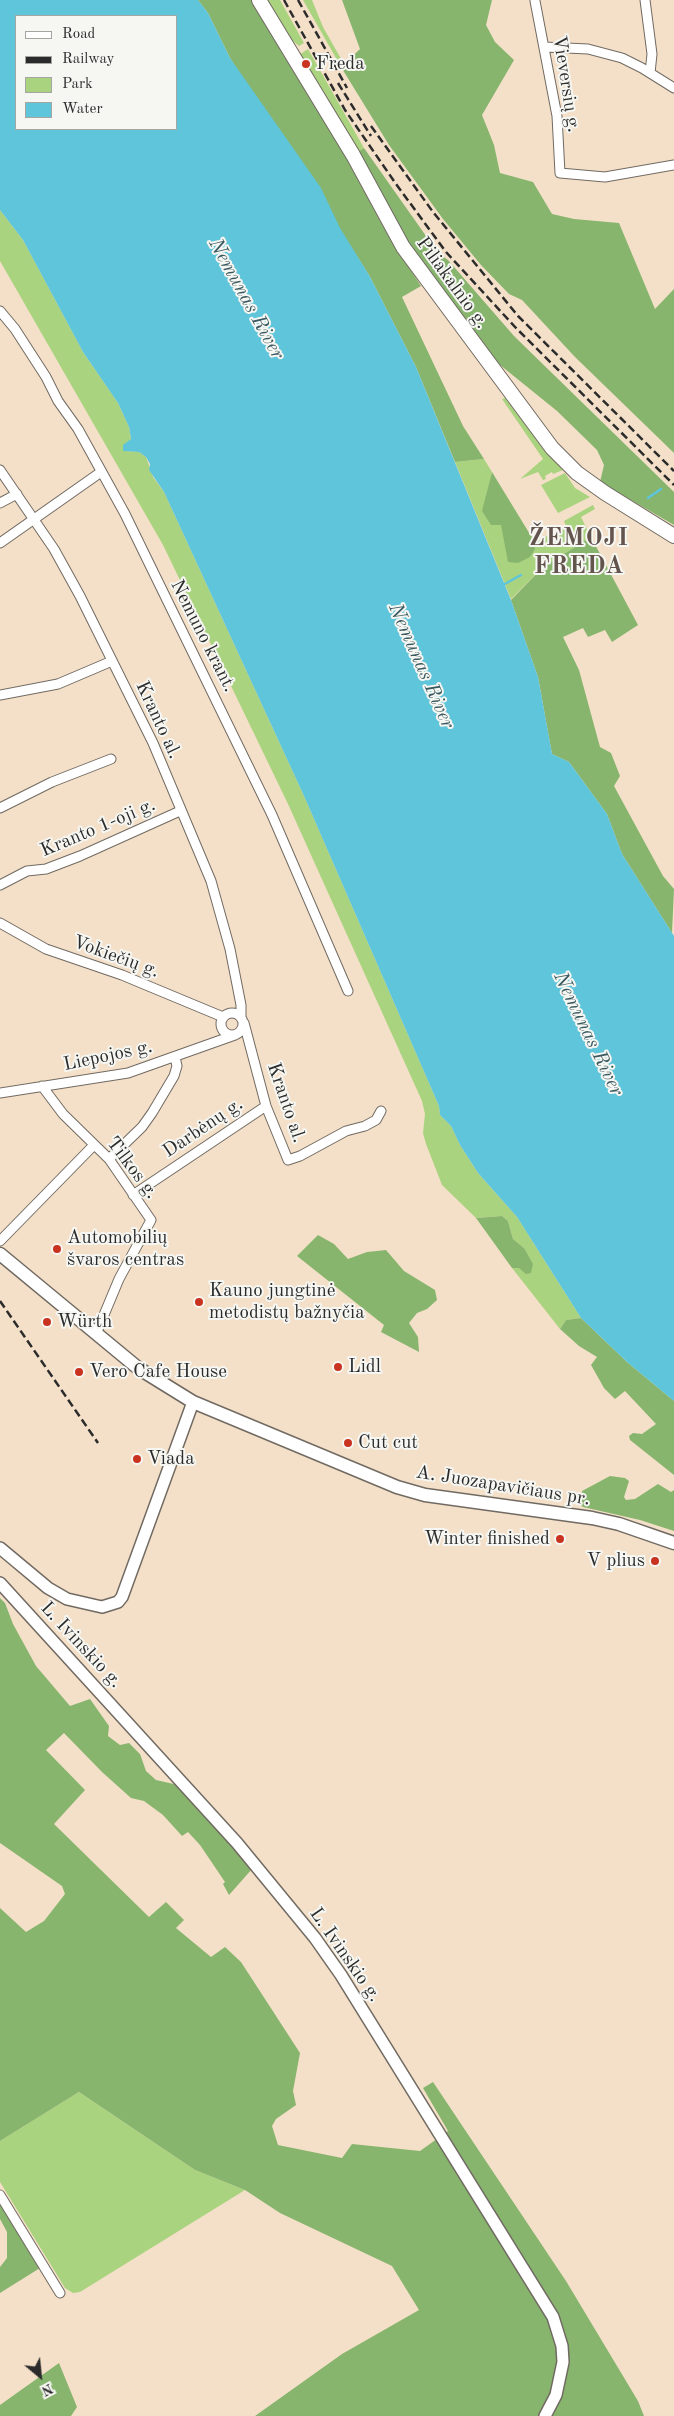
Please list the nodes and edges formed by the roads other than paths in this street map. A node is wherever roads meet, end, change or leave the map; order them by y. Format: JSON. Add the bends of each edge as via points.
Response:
{"nodes":[{"id":1,"x":259,"y":0,"type":"edge"},
{"id":2,"x":645,"y":0,"type":"edge"},
{"id":3,"x":535,"y":1,"type":"edge"},
{"id":4,"x":544,"y":47,"type":"junction"},
{"id":5,"x":650,"y":73,"type":"junction"},
{"id":6,"x":674,"y":88,"type":"edge"},
{"id":7,"x":674,"y":165,"type":"edge"},
{"id":8,"x":0,"y":311,"type":"edge"},
{"id":9,"x":0,"y":470,"type":"edge"},
{"id":10,"x":101,"y":472,"type":"junction"},
{"id":11,"x":17,"y":494,"type":"junction"},
{"id":12,"x":0,"y":503,"type":"edge"},
{"id":13,"x":33,"y":518,"type":"junction"},
{"id":14,"x":674,"y":536,"type":"edge"},
{"id":15,"x":0,"y":543,"type":"edge"},
{"id":16,"x":112,"y":661,"type":"junction"},
{"id":17,"x":0,"y":696,"type":"edge"},
{"id":18,"x":111,"y":759,"type":"dead end"},
{"id":19,"x":0,"y":808,"type":"edge"},
{"id":20,"x":180,"y":811,"type":"junction"},
{"id":21,"x":0,"y":884,"type":"edge"},
{"id":22,"x":0,"y":923,"type":"edge"},
{"id":23,"x":348,"y":991,"type":"dead end"},
{"id":24,"x":240,"y":1014,"type":"junction"},
{"id":25,"x":223,"y":1017,"type":"junction"},
{"id":26,"x":224,"y":1031,"type":"junction"},
{"id":27,"x":236,"y":1034,"type":"junction"},
{"id":28,"x":248,"y":1041,"type":"junction"},
{"id":29,"x":220,"y":1042,"type":"junction"},
{"id":30,"x":175,"y":1057,"type":"junction"},
{"id":31,"x":42,"y":1086,"type":"junction"},
{"id":32,"x":0,"y":1093,"type":"edge"},
{"id":33,"x":266,"y":1106,"type":"junction"},
{"id":34,"x":381,"y":1111,"type":"dead end"},
{"id":35,"x":94,"y":1145,"type":"junction"},
{"id":36,"x":110,"y":1160,"type":"junction"},
{"id":37,"x":133,"y":1195,"type":"junction"},
{"id":38,"x":0,"y":1241,"type":"edge"},
{"id":39,"x":0,"y":1254,"type":"edge"},
{"id":40,"x":96,"y":1334,"type":"junction"},
{"id":41,"x":193,"y":1402,"type":"junction"},
{"id":42,"x":674,"y":1543,"type":"edge"},
{"id":43,"x":0,"y":1548,"type":"edge"},
{"id":44,"x":0,"y":1583,"type":"edge"},
{"id":45,"x":0,"y":2195,"type":"edge"},
{"id":46,"x":60,"y":2293,"type":"dead end"},
{"id":47,"x":545,"y":2416,"type":"edge"}],
"edges":[{"from":1,"to":14,"type":"main road","name":"Piliakalnio g.","via":[[353,155],[403,248],[552,448],[577,473]]},
{"from":2,"to":5,"type":"street","via":[[652,54]]},
{"from":3,"to":4,"type":"street","name":"Vieversių g."},
{"from":4,"to":5,"type":"street","via":[[588,49],[622,58]]},
{"from":4,"to":7,"type":"street","name":"Vieversių g.","via":[[557,116],[560,174],[605,177]]},
{"from":5,"to":6,"type":"street"},
{"from":8,"to":10,"type":"street","name":"Nemuno krant.","via":[[46,377]]},
{"from":9,"to":11,"type":"street","name":"Kranto al."},
{"from":10,"to":13,"type":"street"},
{"from":10,"to":23,"type":"street","name":"Nemuno krant.","via":[[125,514],[265,800]]},
{"from":11,"to":12,"type":"street"},
{"from":11,"to":13,"type":"street","name":"Kranto al."},
{"from":13,"to":15,"type":"street"},
{"from":13,"to":16,"type":"street","name":"Kranto al.","via":[[78,592]]},
{"from":16,"to":17,"type":"street","via":[[58,684]]},
{"from":16,"to":20,"type":"street","name":"Kranto al.","via":[[153,743]]},
{"from":18,"to":19,"type":"street","via":[[52,782]]},
{"from":20,"to":21,"type":"street","name":"Kranto 1-oji g.","via":[[80,856]]},
{"from":20,"to":24,"type":"street","name":"Kranto al.","via":[[210,881],[230,949]]},
{"from":22,"to":25,"type":"street","name":"Vokiečių g.","via":[[46,949],[122,975]]},
{"from":24,"to":25,"type":"street","via":[[228,1013]]},
{"from":24,"to":27,"type":"street"},
{"from":24,"to":28,"type":"street","name":"Kranto al."},
{"from":25,"to":26,"type":"street"},
{"from":26,"to":27,"type":"street"},
{"from":26,"to":29,"type":"street"},
{"from":27,"to":28,"type":"street"},
{"from":27,"to":29,"type":"street","name":"Liepojos g."},
{"from":28,"to":33,"type":"street","name":"Kranto al."},
{"from":29,"to":30,"type":"street","name":"Liepojos g."},
{"from":30,"to":31,"type":"street","name":"Liepojos g.","via":[[128,1073]]},
{"from":30,"to":36,"type":"street","via":[[174,1076],[152,1113]]},
{"from":31,"to":32,"type":"street","name":"Liepojos g."},
{"from":31,"to":35,"type":"street","name":"Tilkos g.","via":[[63,1114]]},
{"from":33,"to":34,"type":"street","name":"Kranto al.","via":[[288,1160],[346,1130],[365,1126],[376,1120]]},
{"from":33,"to":37,"type":"street","name":"Darbėnų g."},
{"from":35,"to":36,"type":"street","name":"Tilkos g."},
{"from":35,"to":38,"type":"street"},
{"from":36,"to":37,"type":"street","name":"Tilkos g."},
{"from":37,"to":40,"type":"street","name":"Tilkos g.","via":[[151,1220],[118,1279]]},
{"from":39,"to":40,"type":"main road","name":"A. Juozapavičiaus pr."},
{"from":40,"to":41,"type":"main road","name":"A. Juozapavičiaus pr.","via":[[152,1378]]},
{"from":41,"to":42,"type":"main road","name":"A. Juozapavičiaus pr.","via":[[397,1487],[426,1495],[592,1518]]},
{"from":41,"to":43,"type":"street","via":[[126,1588],[118,1602],[102,1608],[67,1598],[48,1588]]},
{"from":44,"to":47,"type":"street","name":"L. Ivinskio g.","via":[[237,1843],[328,1955],[553,2317],[563,2362],[561,2378]]},
{"from":45,"to":46,"type":"street"}]}
